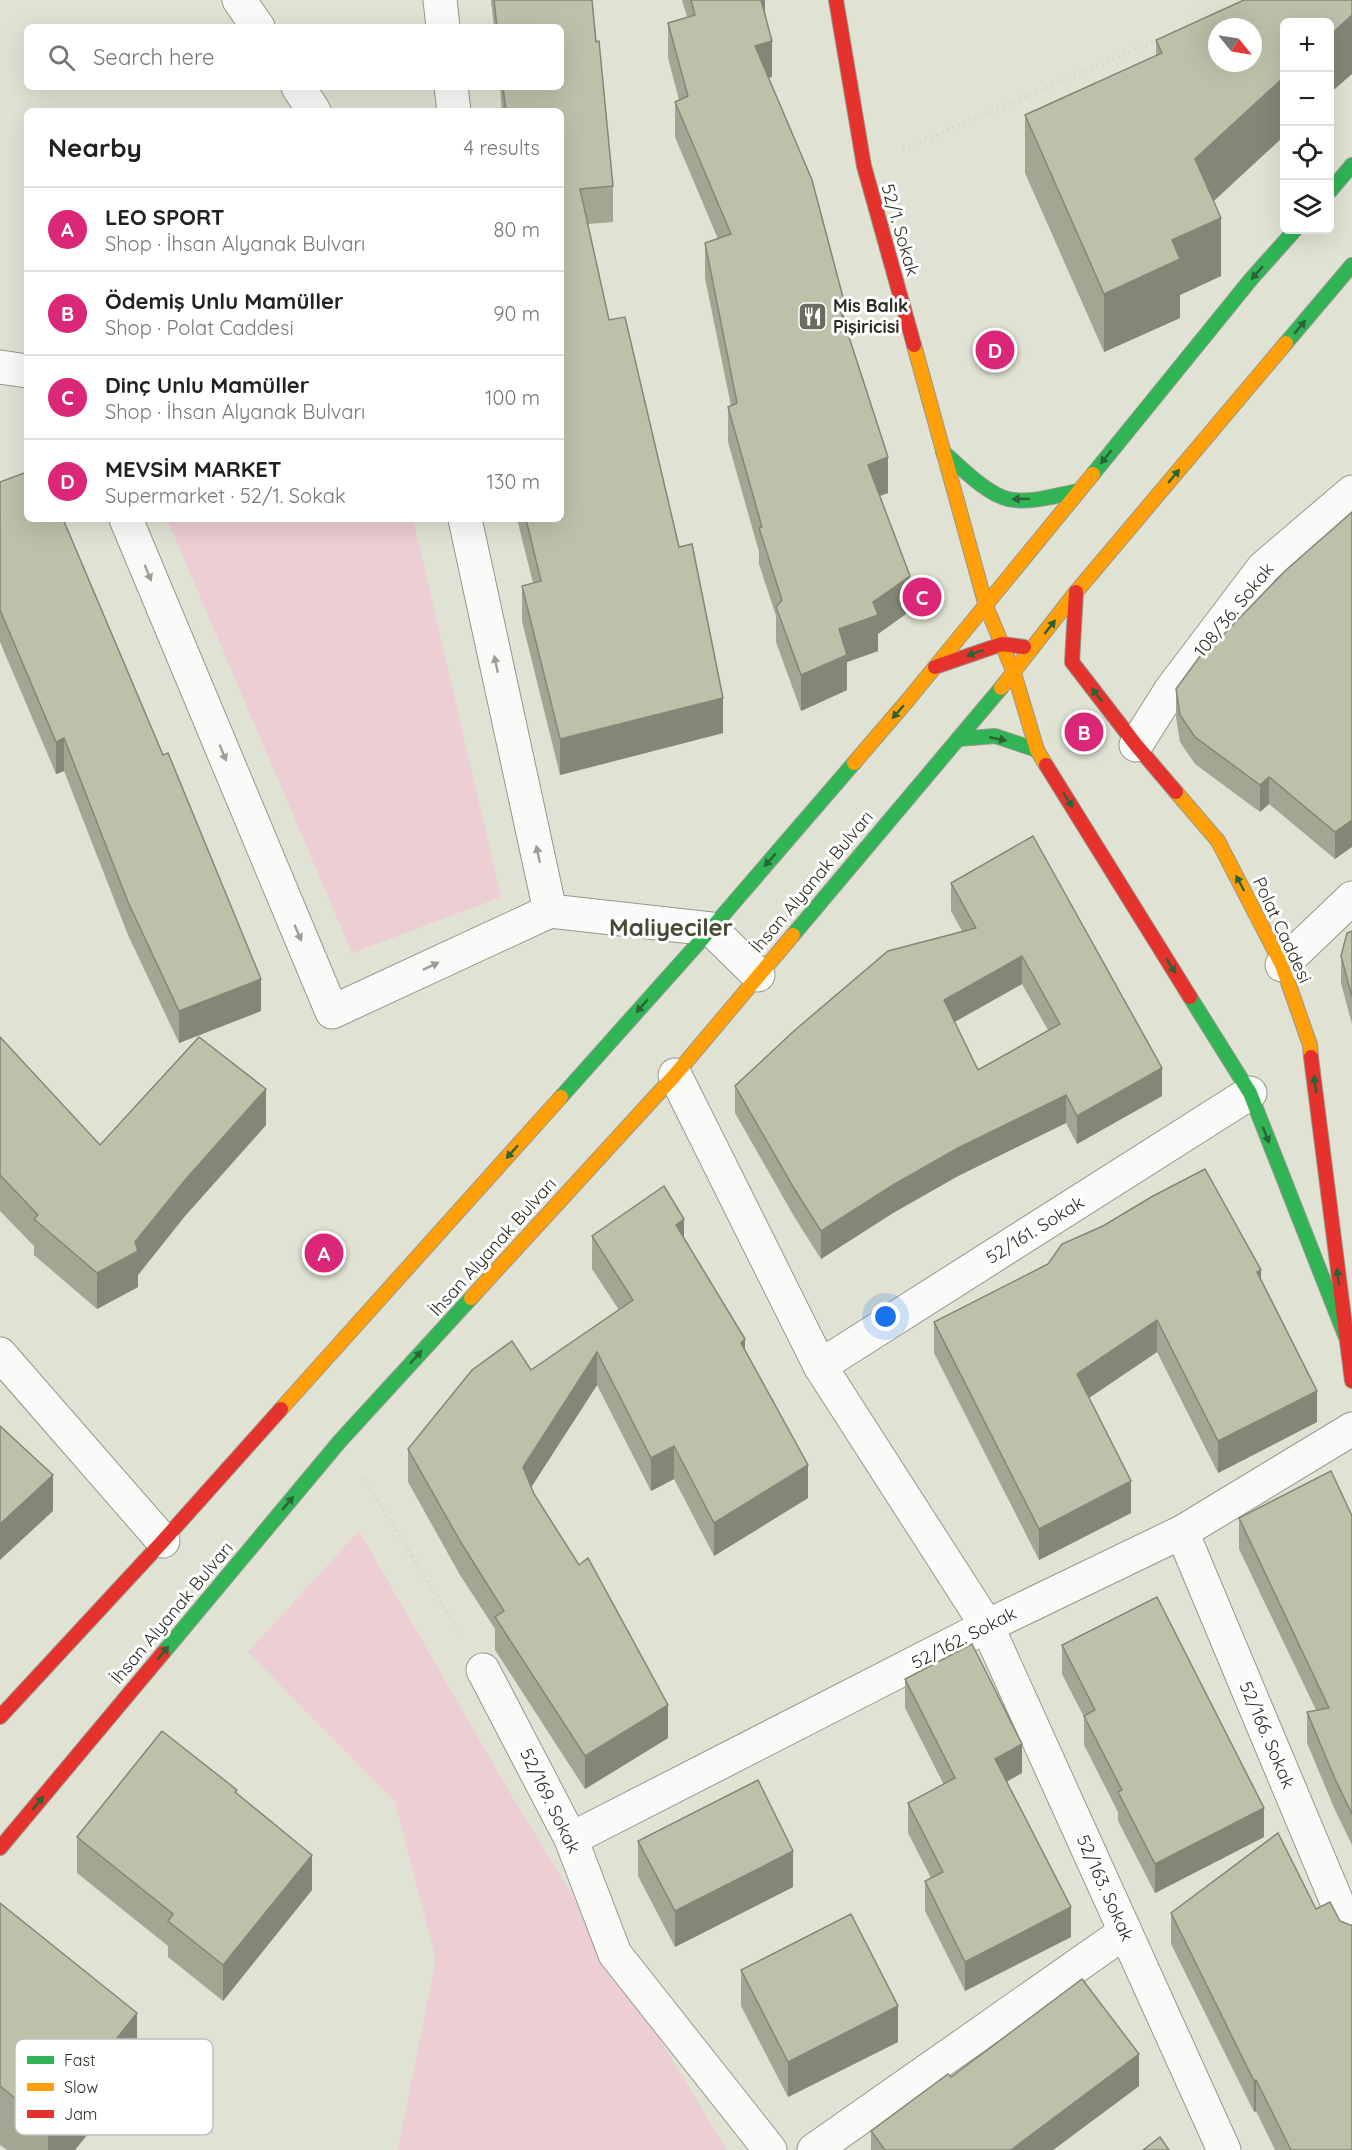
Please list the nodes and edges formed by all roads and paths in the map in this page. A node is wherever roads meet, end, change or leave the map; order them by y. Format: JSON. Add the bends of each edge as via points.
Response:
{"nodes":[{"id":1,"x":239,"y":0,"type":"edge"},
{"id":2,"x":440,"y":0,"type":"edge"},
{"id":3,"x":836,"y":0,"type":"edge"},
{"id":4,"x":256,"y":24,"type":"edge"},
{"id":5,"x":443,"y":24,"type":"edge"},
{"id":6,"x":1165,"y":37,"type":"edge"},
{"id":7,"x":300,"y":90,"type":"edge"},
{"id":8,"x":451,"y":90,"type":"edge"},
{"id":9,"x":312,"y":108,"type":"edge"},
{"id":10,"x":454,"y":108,"type":"edge"},
{"id":11,"x":1352,"y":165,"type":"edge"},
{"id":12,"x":864,"y":166,"type":"junction"},
{"id":13,"x":1334,"y":185,"type":"edge"},
{"id":14,"x":1291,"y":234,"type":"edge"},
{"id":15,"x":1352,"y":265,"type":"edge"},
{"id":16,"x":0,"y":366,"type":"edge"},
{"id":17,"x":24,"y":370,"type":"edge"},
{"id":18,"x":943,"y":452,"type":"junction"},
{"id":19,"x":1079,"y":490,"type":"junction"},
{"id":20,"x":1352,"y":492,"type":"edge"},
{"id":21,"x":127,"y":522,"type":"edge"},
{"id":22,"x":466,"y":522,"type":"edge"},
{"id":23,"x":1077,"y":592,"type":"junction"},
{"id":24,"x":986,"y":606,"type":"junction"},
{"id":25,"x":1002,"y":644,"type":"junction"},
{"id":26,"x":1038,"y":649,"type":"junction"},
{"id":27,"x":935,"y":667,"type":"junction"},
{"id":28,"x":1014,"y":673,"type":"junction"},
{"id":29,"x":958,"y":739,"type":"junction"},
{"id":30,"x":1136,"y":745,"type":"junction"},
{"id":31,"x":1037,"y":750,"type":"junction"},
{"id":32,"x":1352,"y":898,"type":"edge"},
{"id":33,"x":550,"y":912,"type":"junction"},
{"id":34,"x":711,"y":929,"type":"junction"},
{"id":35,"x":1352,"y":935,"type":"edge"},
{"id":36,"x":1282,"y":964,"type":"junction"},
{"id":37,"x":758,"y":975,"type":"junction"},
{"id":38,"x":675,"y":1075,"type":"junction"},
{"id":39,"x":1250,"y":1093,"type":"junction"},
{"id":40,"x":1348,"y":1334,"type":"edge"},
{"id":41,"x":0,"y":1354,"type":"edge"},
{"id":42,"x":820,"y":1366,"type":"junction"},
{"id":43,"x":1352,"y":1381,"type":"edge"},
{"id":44,"x":1352,"y":1428,"type":"edge"},
{"id":45,"x":340,"y":1441,"type":"junction"},
{"id":46,"x":1182,"y":1532,"type":"junction"},
{"id":47,"x":163,"y":1541,"type":"junction"},
{"id":48,"x":987,"y":1626,"type":"junction"},
{"id":49,"x":483,"y":1670,"type":"joint"},
{"id":50,"x":0,"y":1717,"type":"edge"},
{"id":51,"x":571,"y":1839,"type":"junction"},
{"id":52,"x":0,"y":1848,"type":"edge"},
{"id":53,"x":1125,"y":1932,"type":"junction"},
{"id":54,"x":1352,"y":1938,"type":"edge"},
{"id":55,"x":771,"y":2150,"type":"edge"},
{"id":56,"x":814,"y":2150,"type":"edge"},
{"id":57,"x":1224,"y":2150,"type":"edge"}],
"edges":[{"from":1,"to":4,"type":"street"},
{"from":2,"to":5,"type":"street"},
{"from":3,"to":12,"type":"main road","name":"52/1. Sokak"},
{"from":6,"to":12,"type":"path"},
{"from":7,"to":9,"type":"street"},
{"from":8,"to":10,"type":"street"},
{"from":11,"to":13,"type":"main road"},
{"from":12,"to":18,"type":"main road","name":"52/1. Sokak"},
{"from":14,"to":19,"type":"main road","one_way":true},
{"from":23,"to":15,"type":"main road","name":"İhsan Alyanak Bulvarı","one_way":true},
{"from":16,"to":17,"type":"street"},
{"from":19,"to":18,"type":"main road","one_way":true,"via":[[1040,498],[1008,499],[981,484]]},
{"from":18,"to":24,"type":"main road","name":"52/1. Sokak"},
{"from":19,"to":24,"type":"main road"},
{"from":20,"to":30,"type":"street","name":"108/36. Sokak","via":[[1263,568],[1170,691]]},
{"from":21,"to":33,"type":"street","one_way":true,"via":[[332,1012]]},
{"from":33,"to":22,"type":"street","one_way":true},
{"from":26,"to":23,"type":"main road","name":"İhsan Alyanak Bulvarı","one_way":true},
{"from":30,"to":23,"type":"main road","name":"Polat Caddesi","one_way":true,"via":[[1067,660]]},
{"from":24,"to":25,"type":"main road","name":"Polat Caddesi"},
{"from":24,"to":27,"type":"main road"},
{"from":25,"to":26,"type":"main road"},
{"from":25,"to":27,"type":"main road","one_way":true},
{"from":25,"to":28,"type":"main road","name":"Polat Caddesi"},
{"from":26,"to":28,"type":"main road","name":"İhsan Alyanak Bulvarı"},
{"from":27,"to":34,"type":"main road","one_way":true},
{"from":28,"to":29,"type":"main road","name":"İhsan Alyanak Bulvarı"},
{"from":28,"to":31,"type":"main road","name":"Polat Caddesi"},
{"from":29,"to":31,"type":"main road","one_way":true,"via":[[995,736]]},
{"from":29,"to":37,"type":"main road","name":"İhsan Alyanak Bulvarı"},
{"from":36,"to":30,"type":"main road","name":"Polat Caddesi","one_way":true,"via":[[1218,841]]},
{"from":31,"to":39,"type":"main road","name":"Polat Caddesi","one_way":true},
{"from":32,"to":36,"type":"street"},
{"from":33,"to":34,"type":"street"},
{"from":34,"to":37,"type":"street"},
{"from":34,"to":47,"type":"main road","one_way":true},
{"from":35,"to":36,"type":"street"},
{"from":40,"to":36,"type":"main road","name":"Polat Caddesi","one_way":true,"via":[[1310,1045]]},
{"from":37,"to":38,"type":"main road","name":"İhsan Alyanak Bulvarı"},
{"from":38,"to":42,"type":"street"},
{"from":45,"to":38,"type":"main road","name":"İhsan Alyanak Bulvarı","one_way":true},
{"from":39,"to":40,"type":"main road","name":"Polat Caddesi","one_way":true},
{"from":39,"to":42,"type":"street","name":"52/161. Sokak"},
{"from":40,"to":43,"type":"main road","name":"Polat Caddesi"},
{"from":41,"to":47,"type":"street"},
{"from":42,"to":48,"type":"street"},
{"from":44,"to":46,"type":"street","name":"52/162. Sokak"},
{"from":45,"to":49,"type":"path"},
{"from":52,"to":45,"type":"main road","name":"İhsan Alyanak Bulvarı","one_way":true},
{"from":46,"to":48,"type":"street","name":"52/162. Sokak"},
{"from":46,"to":54,"type":"street","name":"52/166. Sokak"},
{"from":47,"to":50,"type":"main road"},
{"from":48,"to":51,"type":"street","name":"52/162. Sokak"},
{"from":48,"to":53,"type":"street","name":"52/163. Sokak"},
{"from":49,"to":51,"type":"street","name":"52/169. Sokak"},
{"from":51,"to":55,"type":"street","name":"52/169. Sokak","via":[[615,1954]]},
{"from":53,"to":56,"type":"street"},
{"from":53,"to":57,"type":"street","name":"52/163. Sokak"}]}
